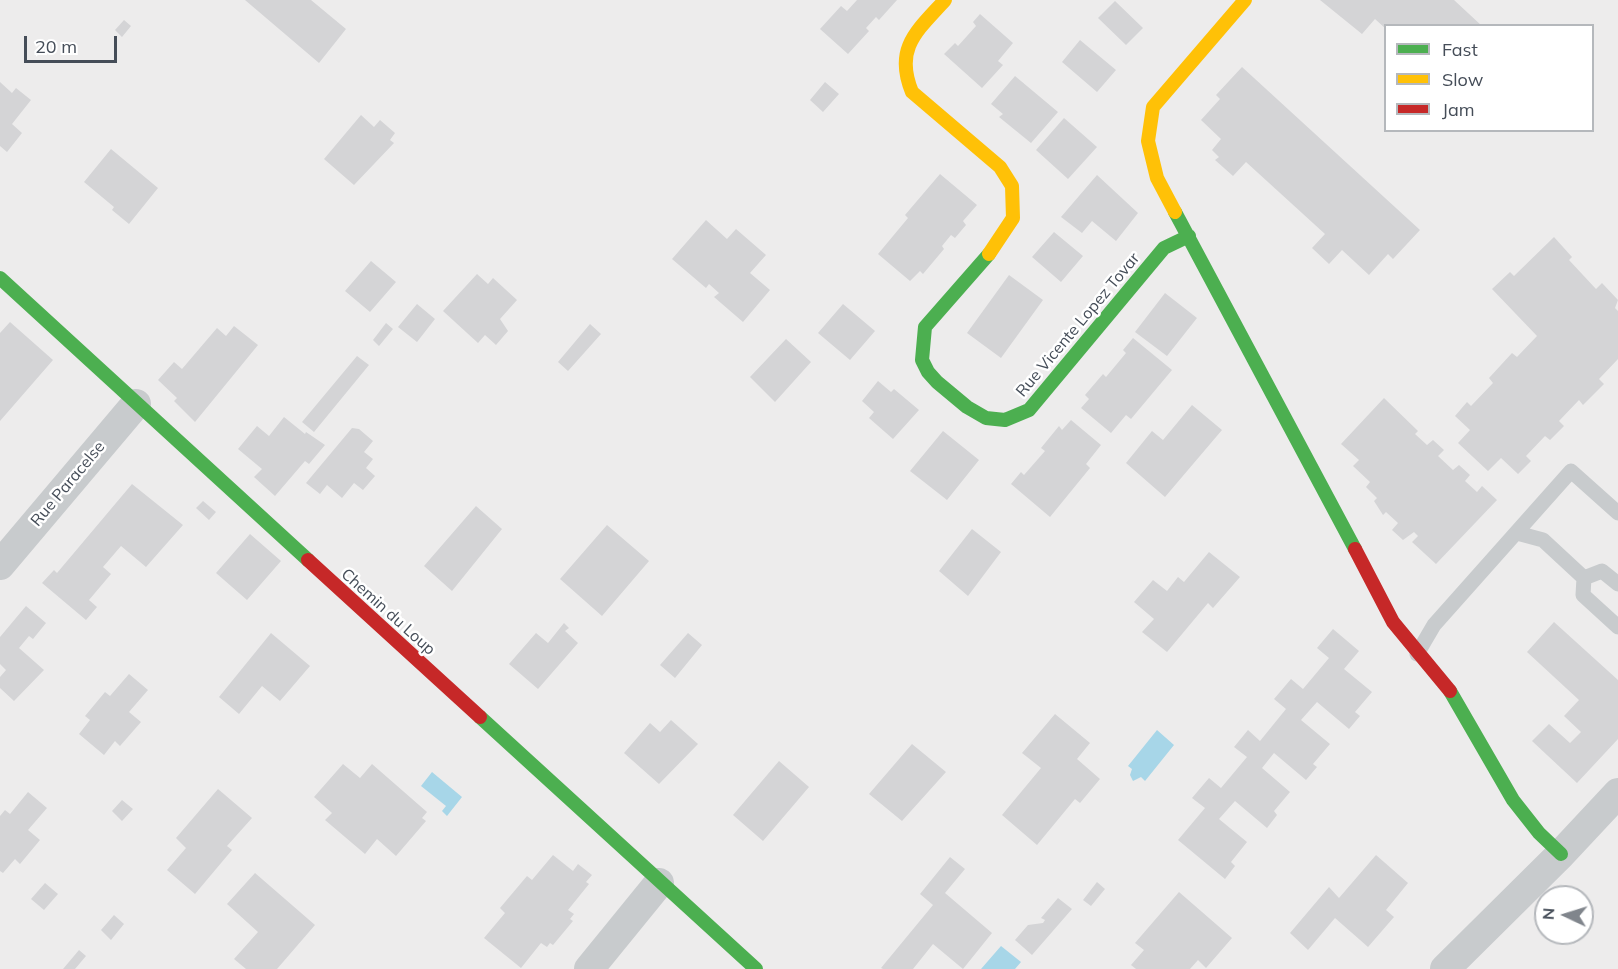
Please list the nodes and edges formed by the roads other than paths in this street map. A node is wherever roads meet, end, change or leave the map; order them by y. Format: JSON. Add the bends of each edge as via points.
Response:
{"nodes":[{"id":1,"x":945,"y":0,"type":"edge"},
{"id":2,"x":1245,"y":0,"type":"edge"},
{"id":3,"x":1189,"y":236,"type":"junction"},
{"id":4,"x":0,"y":278,"type":"edge"},
{"id":5,"x":136,"y":404,"type":"junction"},
{"id":6,"x":1618,"y":513,"type":"edge"},
{"id":7,"x":1517,"y":533,"type":"junction"},
{"id":8,"x":0,"y":565,"type":"edge"},
{"id":9,"x":1584,"y":578,"type":"junction"},
{"id":10,"x":1618,"y":584,"type":"edge"},
{"id":11,"x":1618,"y":627,"type":"edge"},
{"id":12,"x":1417,"y":654,"type":"junction"},
{"id":13,"x":1618,"y":793,"type":"edge"},
{"id":14,"x":1561,"y":854,"type":"junction"},
{"id":15,"x":659,"y":883,"type":"junction"},
{"id":16,"x":589,"y":969,"type":"edge"},
{"id":17,"x":756,"y":969,"type":"edge"},
{"id":18,"x":1445,"y":969,"type":"edge"}],
"edges":[{"from":1,"to":3,"type":"street","name":"Rue Vicente Lopez Tovar","via":[[909,41],[903,55],[903,76],[912,92],[1000,167],[1012,186],[1013,218],[998,243],[926,327],[922,362],[930,375],[978,416],[997,421],[1016,418],[1029,410],[1164,248]]},
{"from":2,"to":3,"type":"street","via":[[1153,107],[1148,141],[1156,178]]},
{"from":3,"to":12,"type":"street","via":[[1394,622]]},
{"from":4,"to":5,"type":"street","name":"Chemin du Loup"},
{"from":5,"to":8,"type":"street","name":"Rue Paracelse"},
{"from":5,"to":15,"type":"street","name":"Chemin du Loup"},
{"from":6,"to":7,"type":"lane","via":[[1571,471]]},
{"from":7,"to":9,"type":"lane","via":[[1543,540]]},
{"from":7,"to":12,"type":"lane","via":[[1434,625]]},
{"from":9,"to":10,"type":"lane","via":[[1602,571]]},
{"from":9,"to":11,"type":"lane","via":[[1583,595]]},
{"from":12,"to":14,"type":"street","via":[[1457,699],[1513,800]]},
{"from":13,"to":14,"type":"street"},
{"from":14,"to":18,"type":"street"},
{"from":15,"to":16,"type":"street"},
{"from":15,"to":17,"type":"street","name":"Chemin du Loup"}]}
